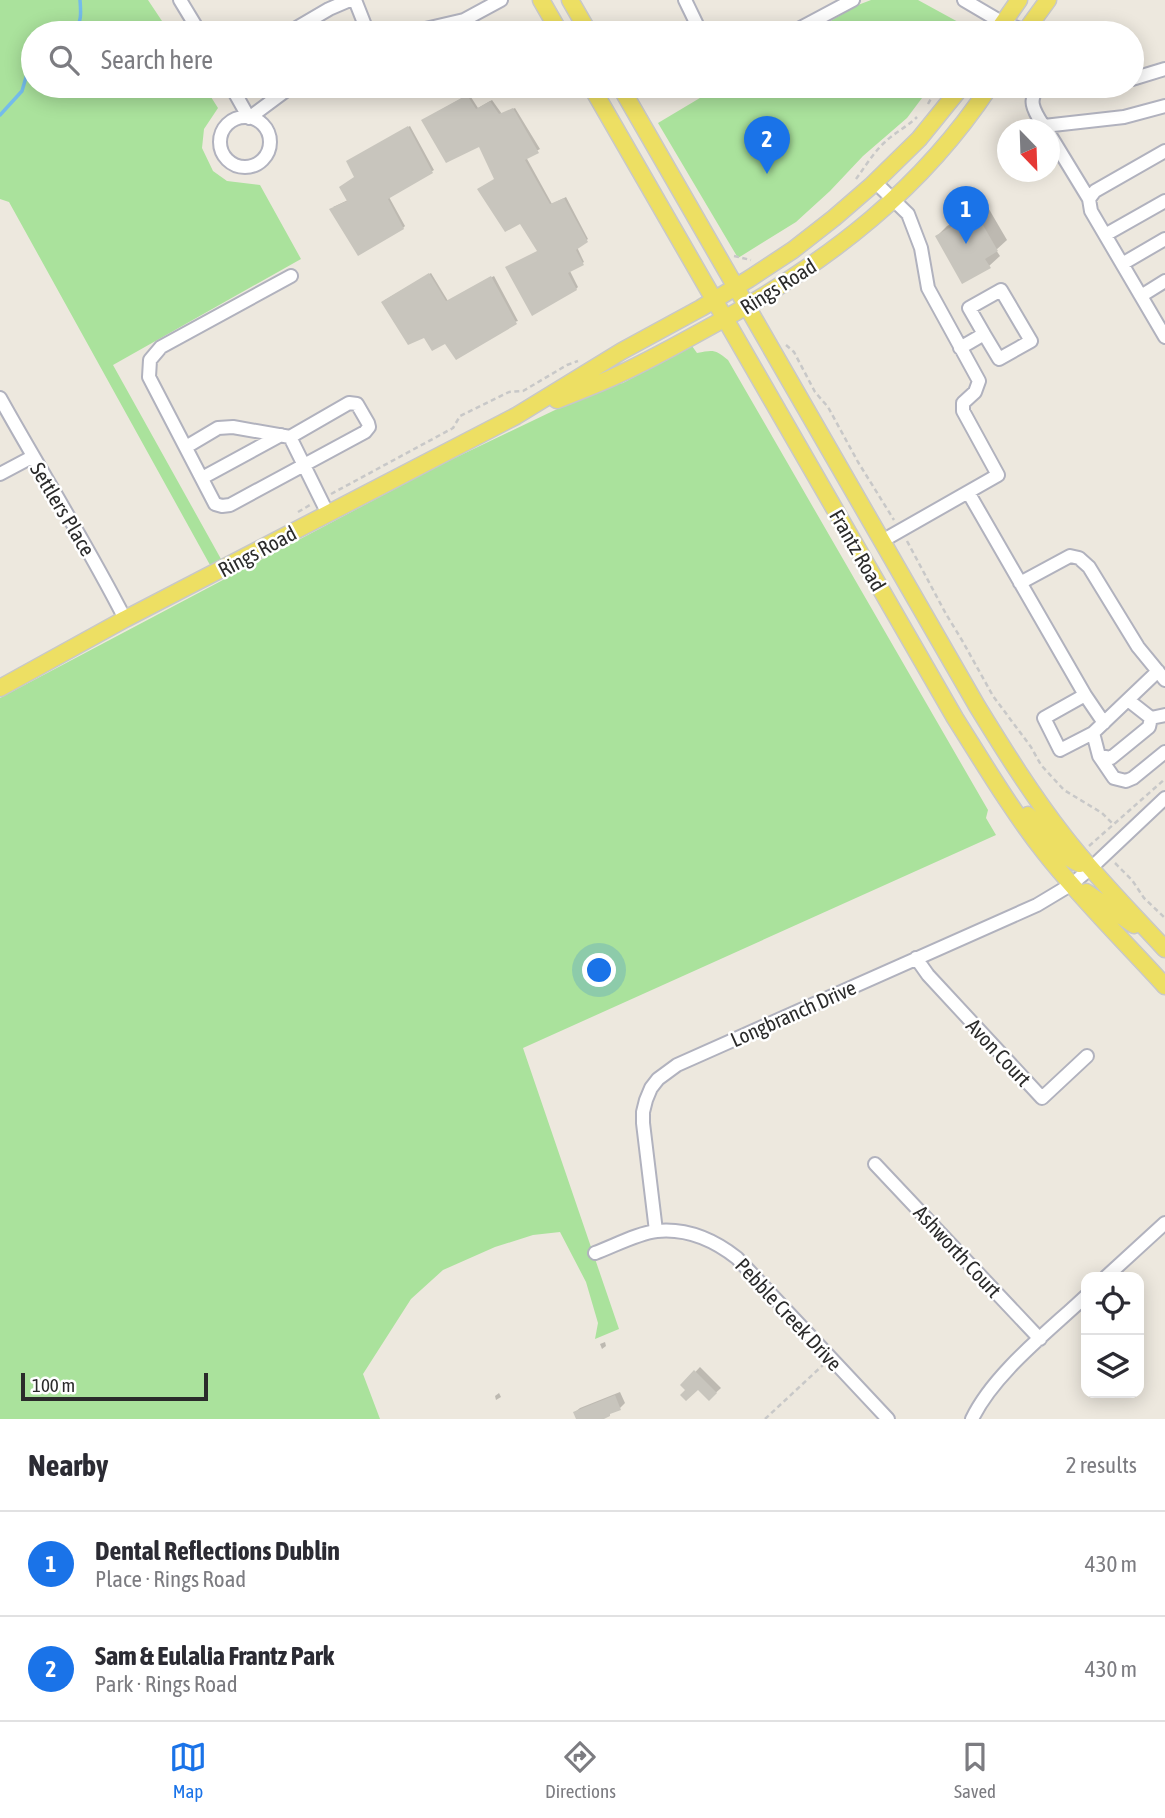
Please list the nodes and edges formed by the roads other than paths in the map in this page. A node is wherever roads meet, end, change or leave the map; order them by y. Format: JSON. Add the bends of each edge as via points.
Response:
{"nodes":[{"id":1,"x":180,"y":0,"type":"edge"},
{"id":2,"x":353,"y":0,"type":"edge"},
{"id":3,"x":501,"y":0,"type":"edge"},
{"id":4,"x":541,"y":0,"type":"edge"},
{"id":5,"x":570,"y":0,"type":"edge"},
{"id":6,"x":685,"y":0,"type":"edge"},
{"id":7,"x":853,"y":0,"type":"edge"},
{"id":8,"x":964,"y":0,"type":"edge"},
{"id":9,"x":1019,"y":0,"type":"edge"},
{"id":10,"x":1048,"y":0,"type":"edge"},
{"id":11,"x":193,"y":21,"type":"edge"},
{"id":12,"x":309,"y":21,"type":"edge"},
{"id":13,"x":363,"y":21,"type":"edge"},
{"id":14,"x":461,"y":21,"type":"edge"},
{"id":15,"x":553,"y":21,"type":"edge"},
{"id":16,"x":582,"y":21,"type":"edge"},
{"id":17,"x":695,"y":21,"type":"edge"},
{"id":18,"x":814,"y":21,"type":"edge"},
{"id":19,"x":990,"y":21,"type":"edge"},
{"id":20,"x":1004,"y":21,"type":"edge"},
{"id":21,"x":1033,"y":21,"type":"edge"},
{"id":22,"x":1165,"y":69,"type":"edge"},
{"id":23,"x":1144,"y":75,"type":"edge"},
{"id":24,"x":238,"y":98,"type":"edge"},
{"id":25,"x":276,"y":98,"type":"edge"},
{"id":26,"x":598,"y":98,"type":"edge"},
{"id":27,"x":627,"y":98,"type":"edge"},
{"id":28,"x":952,"y":98,"type":"edge"},
{"id":29,"x":981,"y":98,"type":"edge"},
{"id":30,"x":1032,"y":98,"type":"edge"},
{"id":31,"x":1165,"y":106,"type":"edge"},
{"id":32,"x":249,"y":118,"type":"junction"},
{"id":33,"x":1040,"y":119,"type":"edge"},
{"id":34,"x":1060,"y":128,"type":"edge"},
{"id":35,"x":1060,"y":151,"type":"edge"},
{"id":36,"x":1165,"y":151,"type":"edge"},
{"id":37,"x":875,"y":182,"type":"junction"},
{"id":38,"x":1089,"y":199,"type":"junction"},
{"id":39,"x":894,"y":200,"type":"junction"},
{"id":40,"x":1165,"y":201,"type":"edge"},
{"id":41,"x":1105,"y":235,"type":"junction"},
{"id":42,"x":1165,"y":239,"type":"edge"},
{"id":43,"x":1122,"y":264,"type":"junction"},
{"id":44,"x":291,"y":276,"type":"dead end"},
{"id":45,"x":1165,"y":281,"type":"edge"},
{"id":46,"x":742,"y":283,"type":"junction"},
{"id":47,"x":1141,"y":296,"type":"junction"},
{"id":48,"x":714,"y":301,"type":"junction"},
{"id":49,"x":747,"y":306,"type":"junction"},
{"id":50,"x":724,"y":318,"type":"junction"},
{"id":51,"x":984,"y":334,"type":"junction"},
{"id":52,"x":1165,"y":337,"type":"edge"},
{"id":53,"x":960,"y":348,"type":"junction"},
{"id":54,"x":0,"y":398,"type":"edge"},
{"id":55,"x":516,"y":416,"type":"junction"},
{"id":56,"x":285,"y":436,"type":"junction"},
{"id":57,"x":186,"y":447,"type":"junction"},
{"id":58,"x":33,"y":457,"type":"junction"},
{"id":59,"x":303,"y":465,"type":"junction"},
{"id":60,"x":0,"y":474,"type":"edge"},
{"id":61,"x":202,"y":478,"type":"junction"},
{"id":62,"x":968,"y":492,"type":"junction"},
{"id":63,"x":324,"y":507,"type":"junction"},
{"id":64,"x":882,"y":541,"type":"junction"},
{"id":65,"x":1020,"y":583,"type":"junction"},
{"id":66,"x":125,"y":619,"type":"junction"},
{"id":67,"x":1161,"y":676,"type":"edge"},
{"id":68,"x":0,"y":688,"type":"edge"},
{"id":69,"x":1086,"y":695,"type":"junction"},
{"id":70,"x":1128,"y":701,"type":"junction"},
{"id":71,"x":1165,"y":715,"type":"edge"},
{"id":72,"x":1151,"y":718,"type":"junction"},
{"id":73,"x":1104,"y":723,"type":"junction"},
{"id":74,"x":1093,"y":733,"type":"junction"},
{"id":75,"x":1165,"y":752,"type":"edge"},
{"id":76,"x":1100,"y":756,"type":"junction"},
{"id":77,"x":998,"y":787,"type":"junction"},
{"id":78,"x":1165,"y":798,"type":"edge"},
{"id":79,"x":1091,"y":868,"type":"junction"},
{"id":80,"x":1072,"y":884,"type":"junction"},
{"id":81,"x":1163,"y":947,"type":"edge"},
{"id":82,"x":916,"y":958,"type":"junction"},
{"id":83,"x":1165,"y":986,"type":"edge"},
{"id":84,"x":1087,"y":1056,"type":"dead end"},
{"id":85,"x":875,"y":1164,"type":"dead end"},
{"id":86,"x":1165,"y":1223,"type":"edge"},
{"id":87,"x":656,"y":1231,"type":"junction"},
{"id":88,"x":595,"y":1253,"type":"dead end"},
{"id":89,"x":1112,"y":1272,"type":"edge"},
{"id":90,"x":1081,"y":1301,"type":"edge"},
{"id":91,"x":1040,"y":1339,"type":"junction"},
{"id":92,"x":888,"y":1419,"type":"edge"},
{"id":93,"x":972,"y":1419,"type":"edge"}],
"edges":[{"from":1,"to":11,"type":"street"},
{"from":2,"to":12,"type":"street"},
{"from":2,"to":13,"type":"street"},
{"from":3,"to":14,"type":"street"},
{"from":4,"to":15,"type":"main road"},
{"from":5,"to":16,"type":"main road"},
{"from":6,"to":17,"type":"street"},
{"from":7,"to":18,"type":"street"},
{"from":8,"to":19,"type":"street"},
{"from":9,"to":20,"type":"main road"},
{"from":10,"to":21,"type":"main road"},
{"from":22,"to":23,"type":"street"},
{"from":24,"to":32,"type":"street"},
{"from":25,"to":32,"type":"street"},
{"from":26,"to":48,"type":"main road","name":"Frantz Road"},
{"from":27,"to":46,"type":"main road","name":"Frantz Road"},
{"from":28,"to":37,"type":"main road","name":"Rings Road"},
{"from":29,"to":39,"type":"main road","name":"Rings Road"},
{"from":30,"to":33,"type":"street"},
{"from":31,"to":34,"type":"street"},
{"from":32,"to":32,"type":"street","via":[[231,121],[219,143],[226,159],[240,167],[256,165],[269,146],[267,131]]},
{"from":35,"to":38,"type":"street"},
{"from":36,"to":38,"type":"street"},
{"from":37,"to":39,"type":"street"},
{"from":37,"to":46,"type":"main road","name":"Rings Road","via":[[793,250]]},
{"from":38,"to":41,"type":"street"},
{"from":39,"to":49,"type":"main road","name":"Rings Road","via":[[810,267]]},
{"from":39,"to":53,"type":"street","via":[[908,214],[921,248],[928,288]]},
{"from":40,"to":41,"type":"street"},
{"from":41,"to":43,"type":"street"},
{"from":42,"to":43,"type":"street"},
{"from":43,"to":47,"type":"street"},
{"from":44,"to":57,"type":"street","via":[[162,347],[150,359],[149,377]]},
{"from":45,"to":47,"type":"street"},
{"from":46,"to":48,"type":"main road","name":"Rings Road"},
{"from":46,"to":49,"type":"main road","name":"Frantz Road"},
{"from":47,"to":52,"type":"street"},
{"from":48,"to":50,"type":"main road","name":"Frantz Road"},
{"from":48,"to":55,"type":"main road","name":"Rings Road"},
{"from":49,"to":50,"type":"main road","name":"Rings Road"},
{"from":49,"to":64,"type":"main road","name":"Frantz Road"},
{"from":50,"to":55,"type":"main road","name":"Rings Road","via":[[611,378]]},
{"from":50,"to":77,"type":"main road","name":"Frantz Road"},
{"from":51,"to":51,"type":"street","via":[[999,359],[1031,341],[1001,290],[969,308]]},
{"from":51,"to":53,"type":"street"},
{"from":53,"to":62,"type":"street","via":[[979,381],[963,403],[963,411],[998,475]]},
{"from":54,"to":58,"type":"street","name":"Settlers Place"},
{"from":55,"to":63,"type":"main road","name":"Rings Road"},
{"from":56,"to":57,"type":"street","via":[[218,428]]},
{"from":56,"to":59,"type":"street"},
{"from":56,"to":59,"type":"street","via":[[349,402],[357,404],[368,423],[365,432]]},
{"from":56,"to":61,"type":"street"},
{"from":57,"to":61,"type":"street"},
{"from":58,"to":60,"type":"street"},
{"from":58,"to":66,"type":"street","name":"Settlers Place"},
{"from":59,"to":61,"type":"street","via":[[230,505],[215,504]]},
{"from":59,"to":63,"type":"street"},
{"from":62,"to":64,"type":"street"},
{"from":62,"to":65,"type":"street"},
{"from":63,"to":66,"type":"main road","name":"Rings Road"},
{"from":64,"to":79,"type":"main road","name":"Frantz Road","via":[[1013,765]]},
{"from":65,"to":67,"type":"street","via":[[1070,556],[1079,558]]},
{"from":65,"to":69,"type":"street"},
{"from":66,"to":68,"type":"main road","name":"Rings Road"},
{"from":67,"to":70,"type":"street"},
{"from":69,"to":73,"type":"street"},
{"from":69,"to":74,"type":"street","via":[[1044,718],[1060,750]]},
{"from":70,"to":72,"type":"street"},
{"from":70,"to":73,"type":"street"},
{"from":71,"to":72,"type":"street"},
{"from":72,"to":76,"type":"street","via":[[1149,727],[1111,758]]},
{"from":73,"to":74,"type":"street"},
{"from":74,"to":76,"type":"street"},
{"from":75,"to":76,"type":"street","via":[[1126,781],[1114,778]]},
{"from":77,"to":79,"type":"main road","via":[[1073,862]]},
{"from":77,"to":80,"type":"main road","name":"Frantz Road"},
{"from":78,"to":79,"type":"street","name":"Longbranch Drive"},
{"from":79,"to":80,"type":"street","name":"Longbranch Drive"},
{"from":79,"to":81,"type":"main road","name":"Frantz Road"},
{"from":80,"to":81,"type":"main road"},
{"from":80,"to":82,"type":"street","name":"Longbranch Drive","via":[[1037,905]]},
{"from":80,"to":83,"type":"main road","name":"Frantz Road"},
{"from":82,"to":84,"type":"street","name":"Avon Court","via":[[1042,1098]]},
{"from":82,"to":87,"type":"street","name":"Longbranch Drive","via":[[677,1065],[658,1079],[646,1100],[643,1123]]},
{"from":85,"to":91,"type":"street","name":"Ashworth Court"},
{"from":86,"to":89,"type":"street"},
{"from":87,"to":88,"type":"street","name":"Pebble Creek Drive"},
{"from":87,"to":92,"type":"street","name":"Pebble Creek Drive","via":[[691,1233],[718,1243],[737,1258]]},
{"from":90,"to":91,"type":"street"},
{"from":91,"to":93,"type":"street","via":[[987,1393]]}]}
